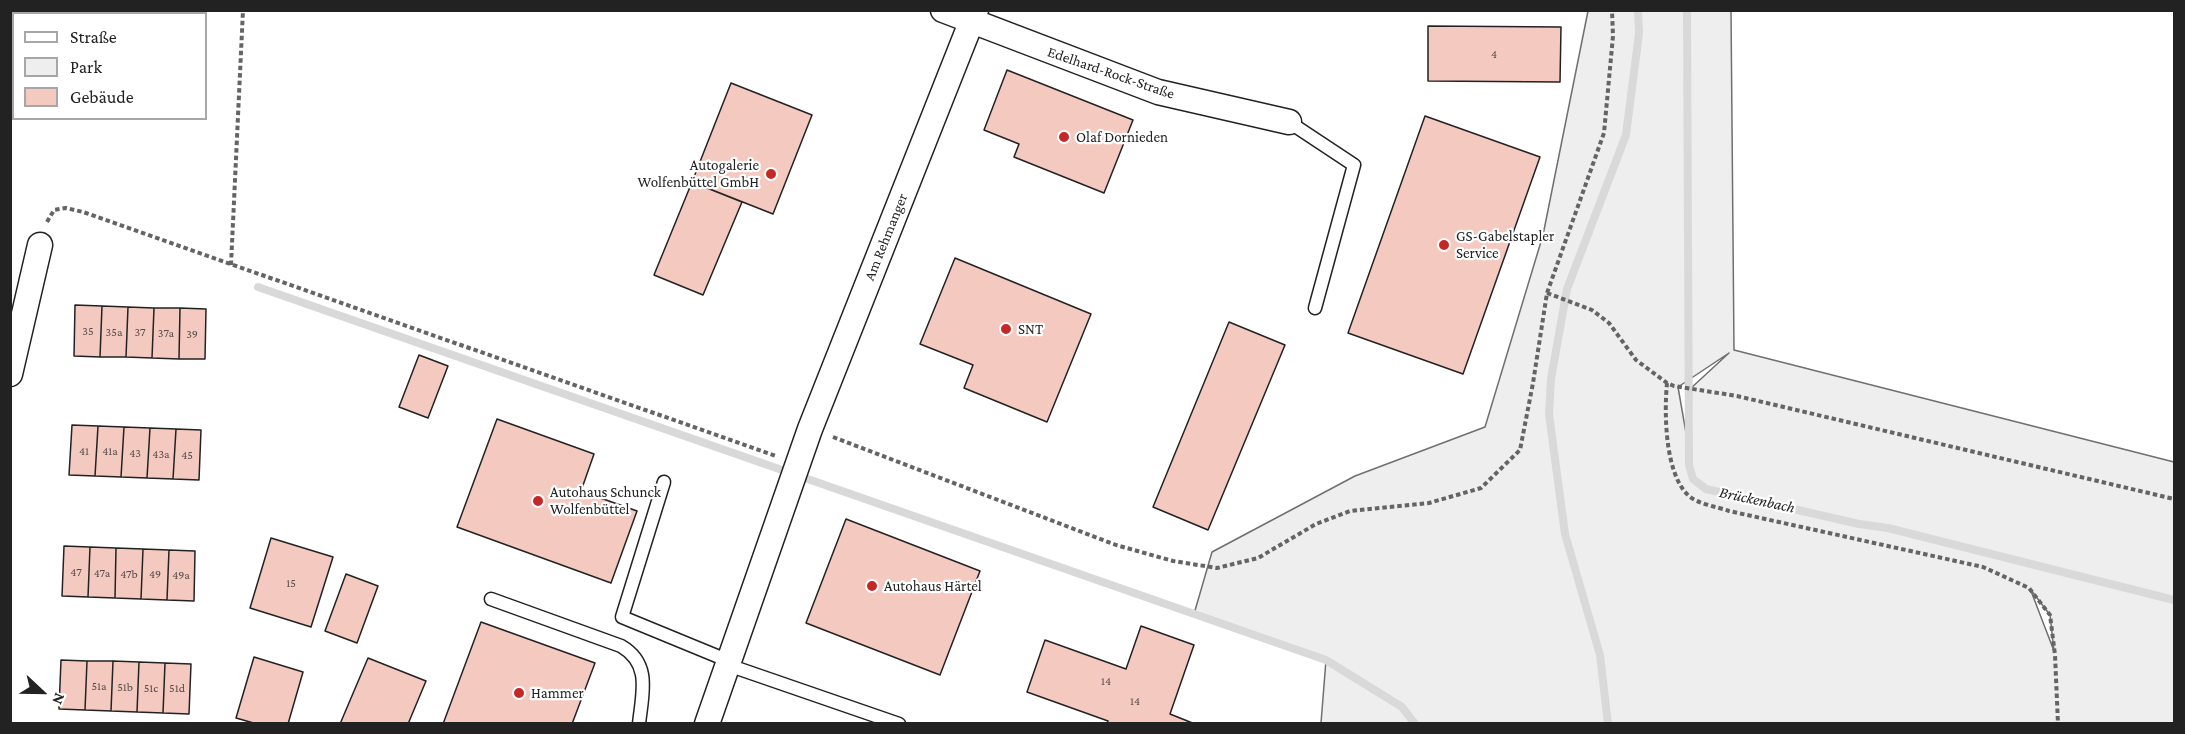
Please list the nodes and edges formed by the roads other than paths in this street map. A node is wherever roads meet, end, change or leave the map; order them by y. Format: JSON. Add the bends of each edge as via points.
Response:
{"nodes":[{"id":1,"x":943,"y":10,"type":"edge"},
{"id":2,"x":973,"y":16,"type":"edge"},
{"id":3,"x":1289,"y":122,"type":"joint"},
{"id":4,"x":40,"y":245,"type":"road end"},
{"id":5,"x":1315,"y":308,"type":"dead end"},
{"id":6,"x":10,"y":374,"type":"edge"},
{"id":7,"x":664,"y":482,"type":"dead end"},
{"id":8,"x":491,"y":599,"type":"dead end"},
{"id":9,"x":729,"y":663,"type":"junction"},
{"id":10,"x":639,"y":723,"type":"edge"},
{"id":11,"x":707,"y":723,"type":"edge"},
{"id":12,"x":899,"y":723,"type":"edge"}],
"edges":[{"from":1,"to":2,"type":"street","name":"Edelhard-Rock-Straße"},
{"from":2,"to":3,"type":"street","name":"Edelhard-Rock-Straße","via":[[1158,92]]},
{"from":2,"to":9,"type":"street","name":"Am Rehmanger","via":[[810,429]]},
{"from":3,"to":5,"type":"lane","via":[[1354,165]]},
{"from":4,"to":6,"type":"street"},
{"from":7,"to":9,"type":"lane","via":[[622,617]]},
{"from":8,"to":10,"type":"lane","via":[[630,651],[641,665],[643,675]]},
{"from":9,"to":11,"type":"street","name":"Am Rehmanger"},
{"from":9,"to":12,"type":"lane"}]}
